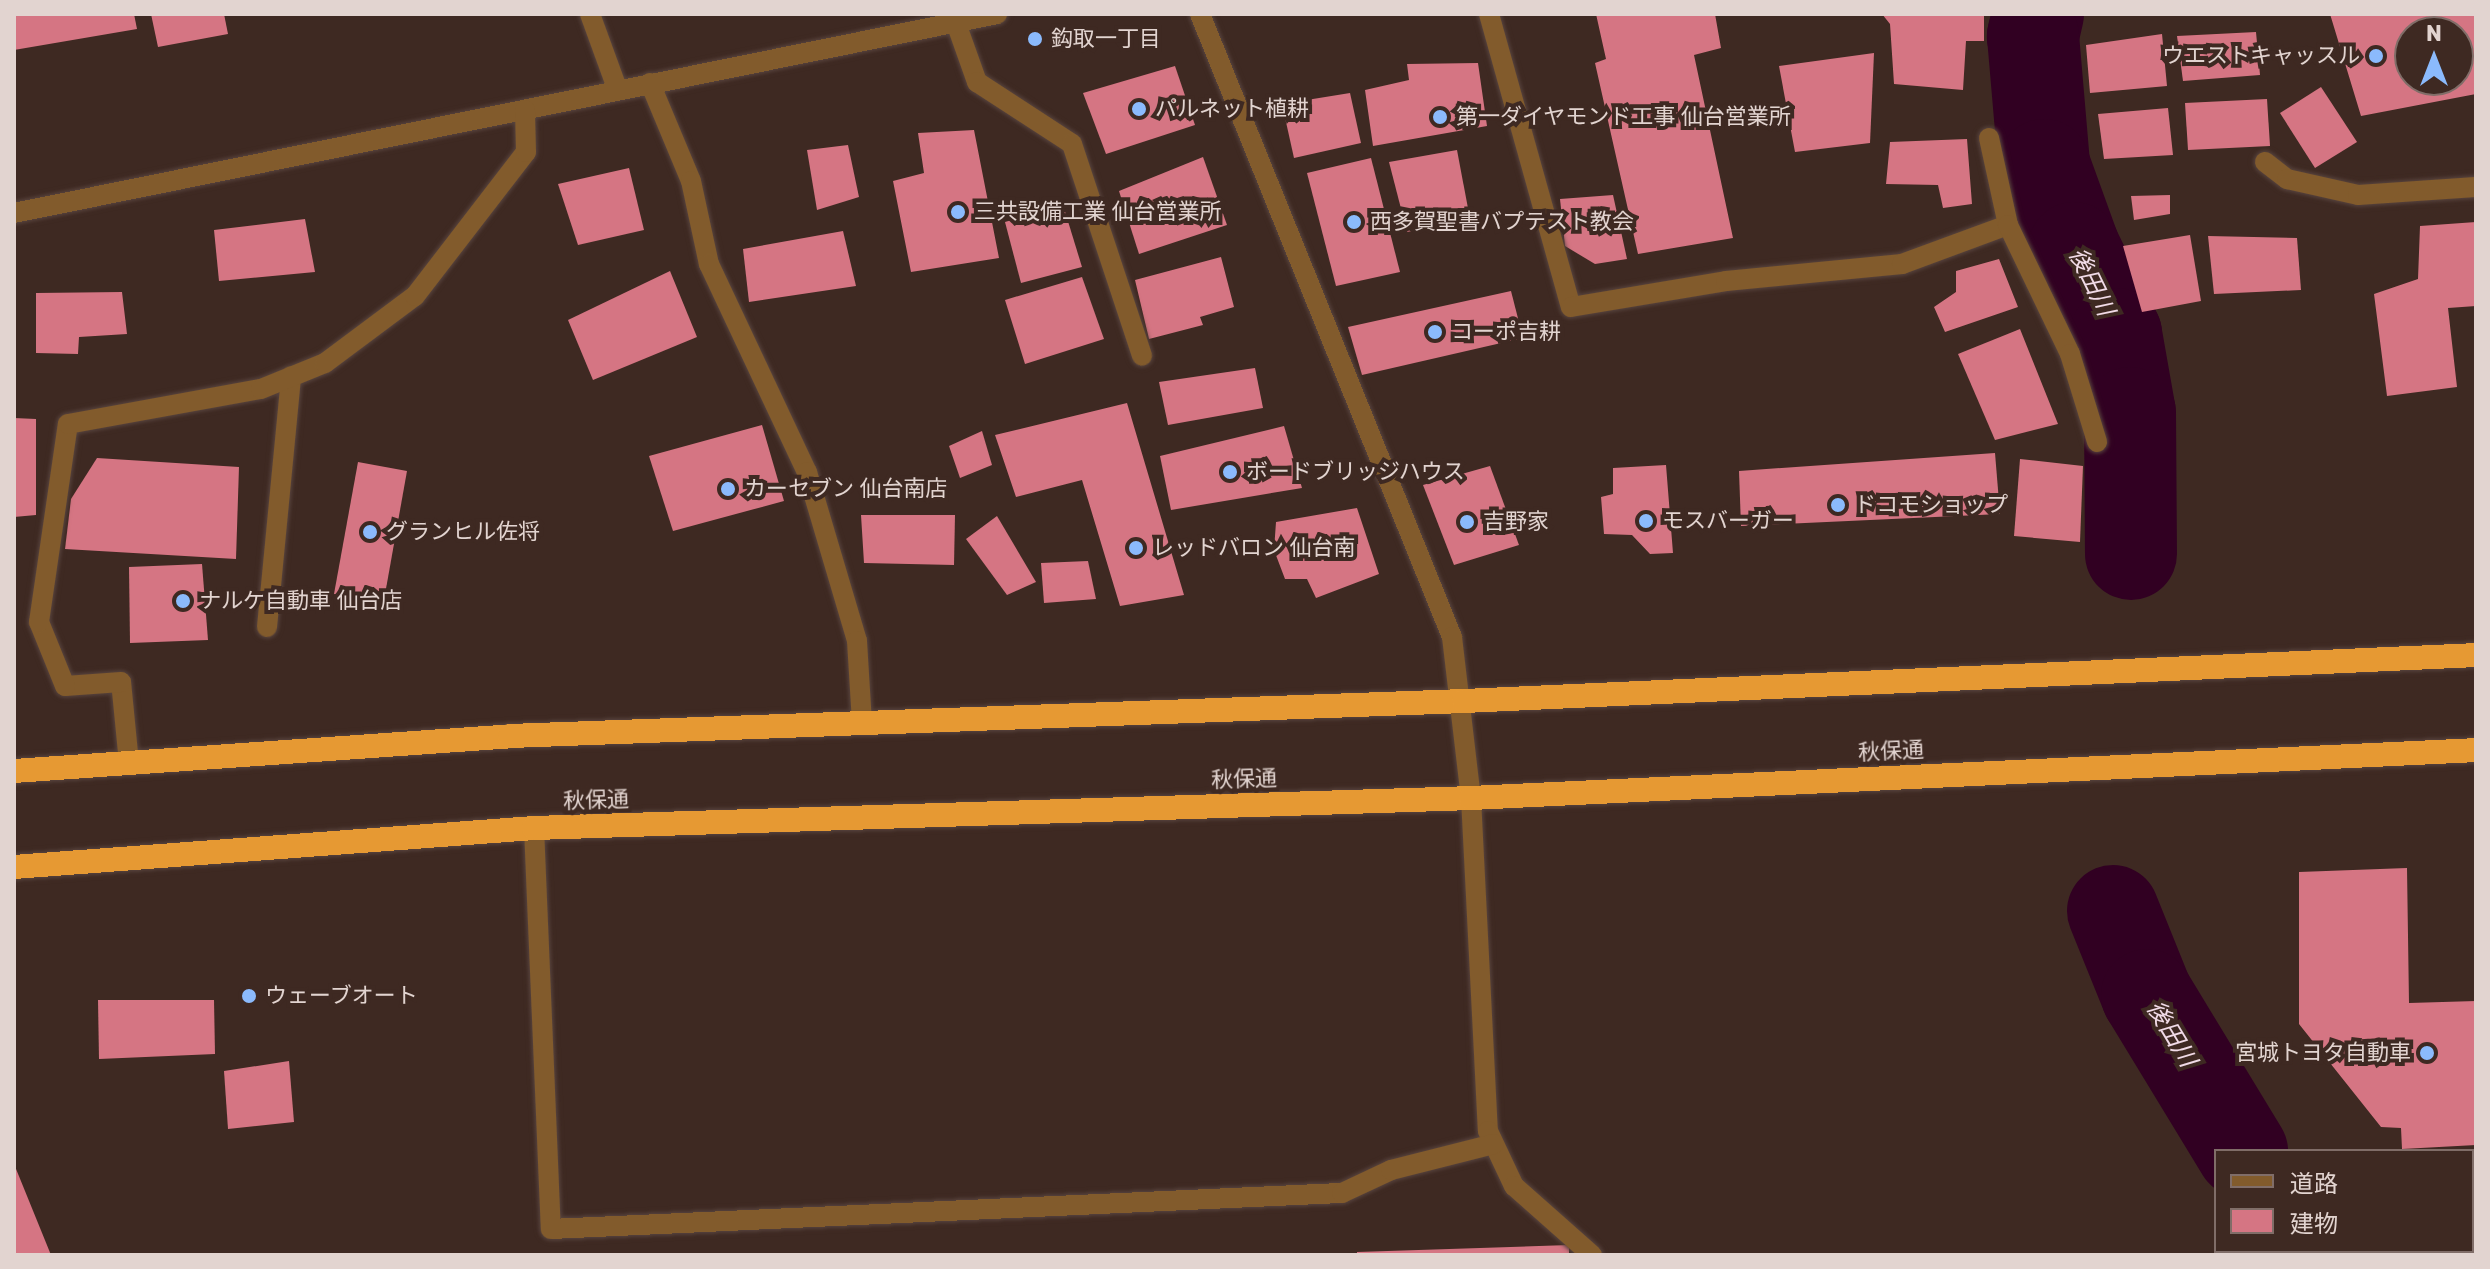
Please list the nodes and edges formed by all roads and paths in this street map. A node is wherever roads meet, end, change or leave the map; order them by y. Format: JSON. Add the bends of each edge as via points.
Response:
{"nodes":[{"id":1,"x":590,"y":14,"type":"edge"},
{"id":2,"x":997,"y":14,"type":"edge"},
{"id":3,"x":1200,"y":14,"type":"edge"},
{"id":4,"x":1489,"y":14,"type":"edge"},
{"id":5,"x":956,"y":23,"type":"junction"},
{"id":6,"x":650,"y":83,"type":"junction"},
{"id":7,"x":617,"y":88,"type":"junction"},
{"id":8,"x":525,"y":110,"type":"junction"},
{"id":9,"x":1989,"y":138,"type":"dead end"},
{"id":10,"x":2265,"y":162,"type":"dead end"},
{"id":11,"x":2476,"y":187,"type":"edge"},
{"id":12,"x":14,"y":213,"type":"edge"},
{"id":13,"x":2008,"y":225,"type":"junction"},
{"id":14,"x":1142,"y":356,"type":"dead end"},
{"id":15,"x":291,"y":376,"type":"junction"},
{"id":16,"x":2097,"y":442,"type":"dead end"},
{"id":17,"x":267,"y":627,"type":"dead end"},
{"id":18,"x":2476,"y":655,"type":"edge"},
{"id":19,"x":1464,"y":701,"type":"junction"},
{"id":20,"x":862,"y":723,"type":"junction"},
{"id":21,"x":2476,"y":750,"type":"edge"},
{"id":22,"x":129,"y":763,"type":"junction"},
{"id":23,"x":14,"y":771,"type":"edge"},
{"id":24,"x":1471,"y":798,"type":"junction"},
{"id":25,"x":534,"y":828,"type":"junction"},
{"id":26,"x":14,"y":867,"type":"edge"},
{"id":27,"x":1494,"y":1144,"type":"junction"},
{"id":28,"x":1592,"y":1255,"type":"edge"}],
"edges":[{"from":1,"to":7,"type":"street"},
{"from":2,"to":5,"type":"street"},
{"from":3,"to":19,"type":"street","via":[[1452,637]]},
{"from":4,"to":13,"type":"street","via":[[1571,307],[1726,281],[1902,264]]},
{"from":5,"to":6,"type":"street"},
{"from":5,"to":14,"type":"street","via":[[977,82],[1072,144]]},
{"from":6,"to":7,"type":"street"},
{"from":6,"to":20,"type":"street","via":[[691,181],[709,264],[807,472],[857,641]]},
{"from":7,"to":8,"type":"street"},
{"from":8,"to":12,"type":"street"},
{"from":8,"to":15,"type":"street","via":[[526,152],[415,296],[325,363]]},
{"from":9,"to":13,"type":"street"},
{"from":10,"to":11,"type":"street","via":[[2287,179],[2358,195]]},
{"from":13,"to":16,"type":"street","via":[[2070,354]]},
{"from":15,"to":17,"type":"street"},
{"from":15,"to":22,"type":"street","via":[[261,389],[68,424],[39,622],[65,686],[121,682]]},
{"from":18,"to":19,"type":"highway"},
{"from":19,"to":20,"type":"highway"},
{"from":19,"to":24,"type":"street"},
{"from":20,"to":22,"type":"highway","via":[[510,736]]},
{"from":21,"to":24,"type":"highway","name":"秋保通"},
{"from":22,"to":23,"type":"highway"},
{"from":24,"to":25,"type":"highway","name":"秋保通"},
{"from":24,"to":27,"type":"street","via":[[1488,1131]]},
{"from":25,"to":26,"type":"highway","name":"秋保通"},
{"from":25,"to":27,"type":"street","via":[[551,1229],[1342,1193],[1391,1170]]},
{"from":27,"to":28,"type":"street","via":[[1514,1186]]}]}
